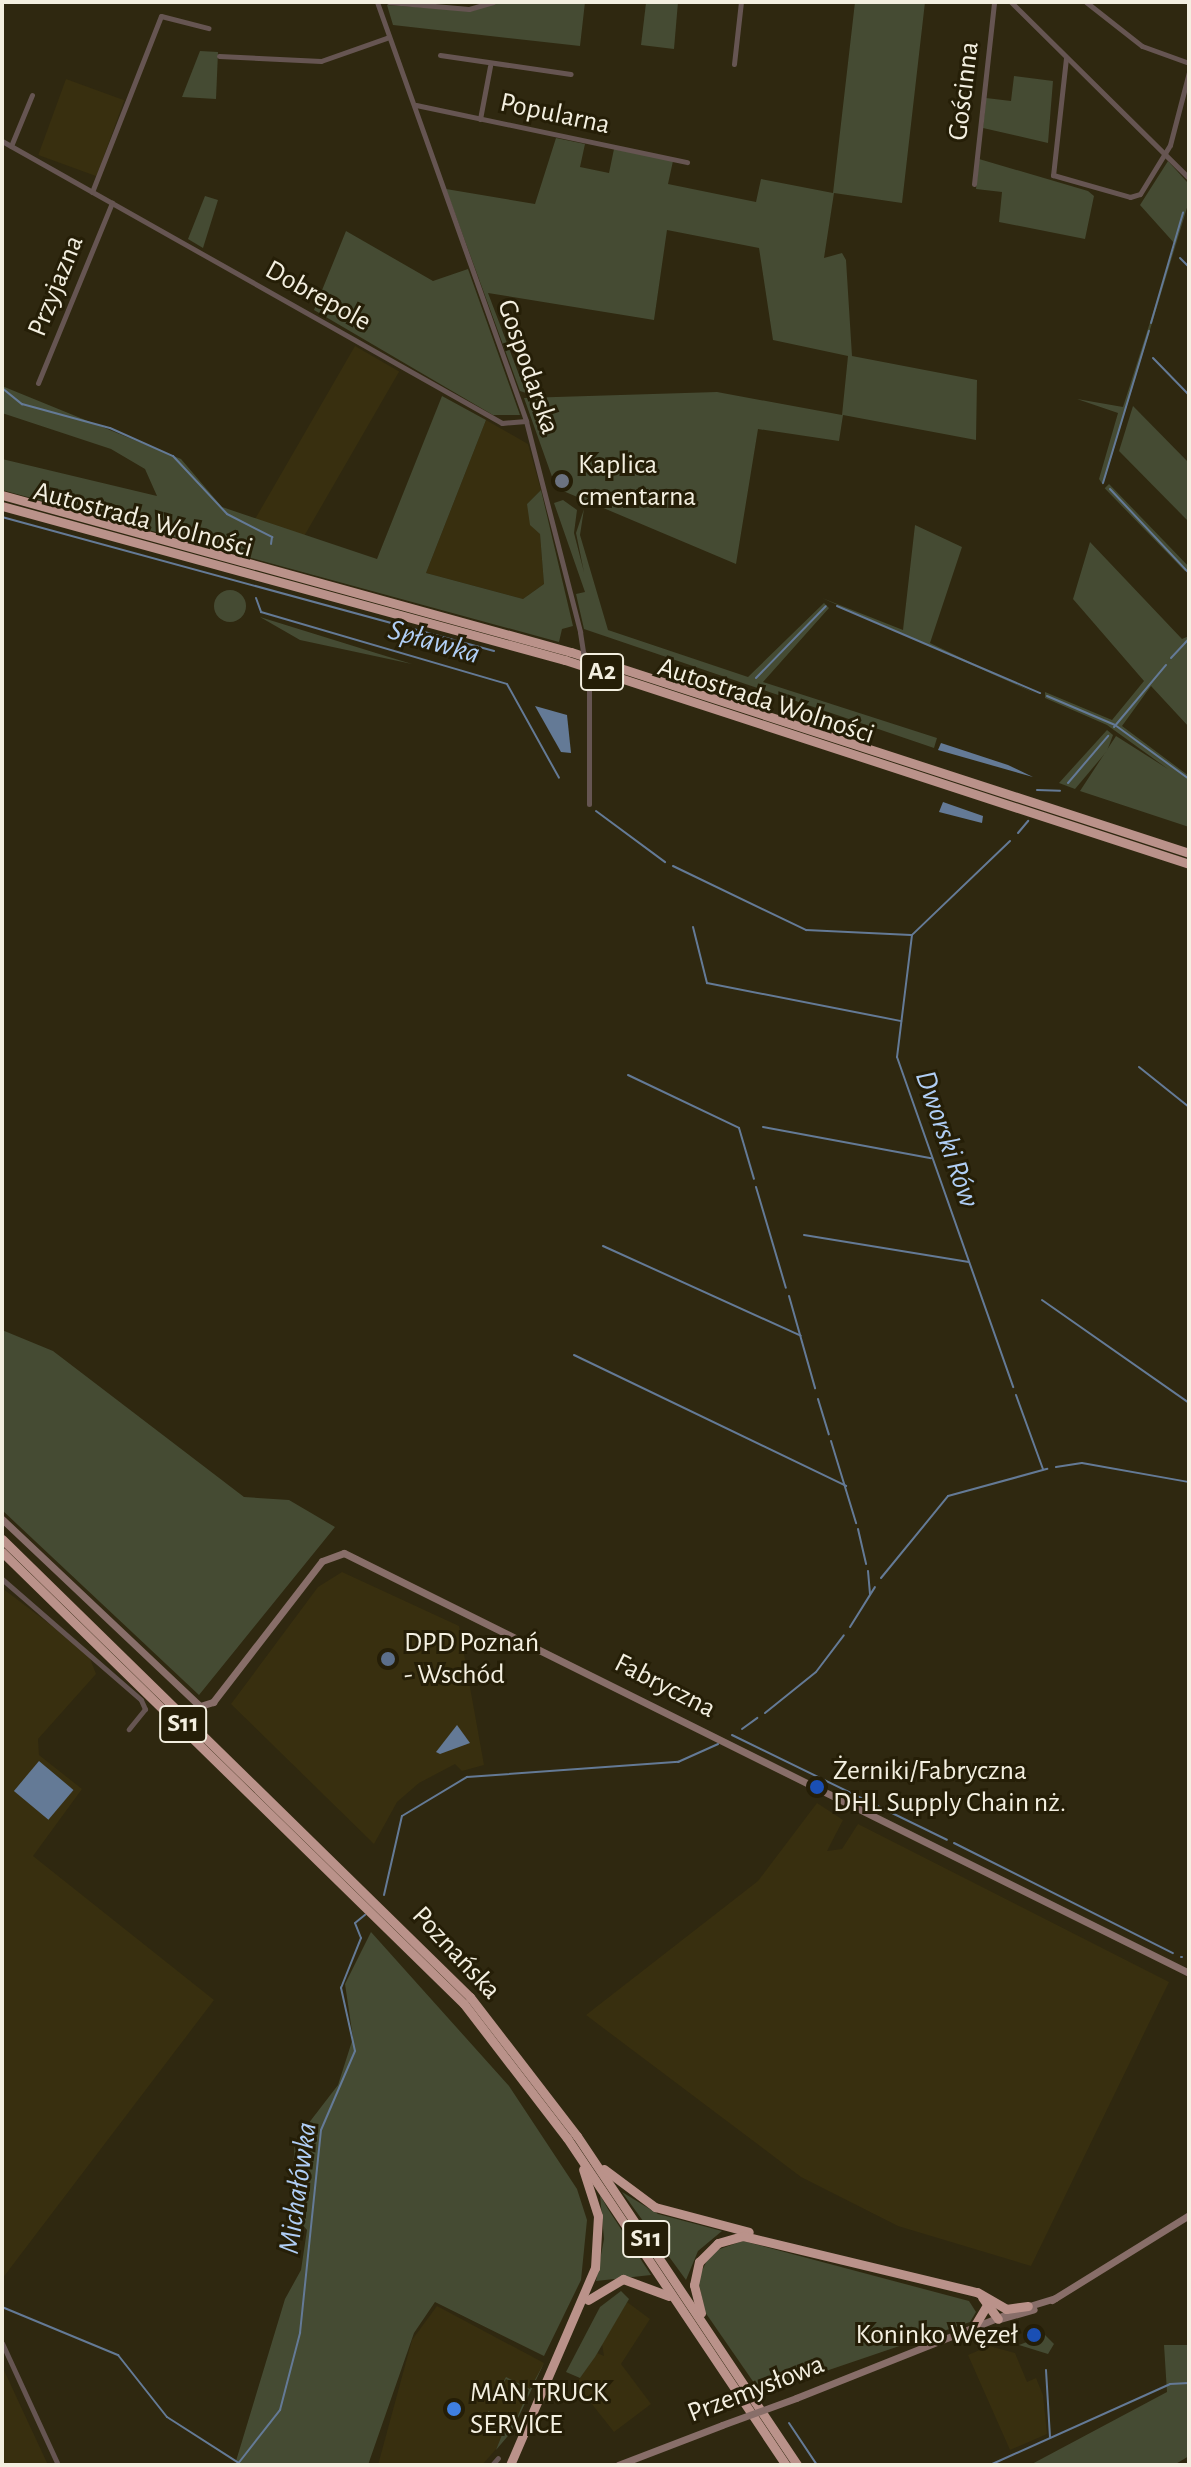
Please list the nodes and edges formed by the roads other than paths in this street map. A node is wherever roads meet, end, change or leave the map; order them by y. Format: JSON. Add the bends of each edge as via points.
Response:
{"nodes":[{"id":1,"x":377,"y":2,"type":"edge"},
{"id":2,"x":389,"y":2,"type":"edge"},
{"id":3,"x":493,"y":2,"type":"edge"},
{"id":4,"x":741,"y":2,"type":"edge"},
{"id":5,"x":994,"y":2,"type":"edge"},
{"id":6,"x":1011,"y":2,"type":"edge"},
{"id":7,"x":1086,"y":2,"type":"edge"},
{"id":8,"x":412,"y":3,"type":"edge"},
{"id":9,"x":208,"y":28,"type":"dead end"},
{"id":10,"x":390,"y":36,"type":"junction"},
{"id":11,"x":440,"y":55,"type":"dead end"},
{"id":12,"x":219,"y":56,"type":"dead end"},
{"id":13,"x":1066,"y":58,"type":"junction"},
{"id":14,"x":1189,"y":63,"type":"edge"},
{"id":15,"x":734,"y":64,"type":"dead end"},
{"id":16,"x":490,"y":66,"type":"junction"},
{"id":17,"x":1189,"y":72,"type":"edge"},
{"id":18,"x":571,"y":74,"type":"dead end"},
{"id":19,"x":32,"y":95,"type":"dead end"},
{"id":20,"x":415,"y":105,"type":"junction"},
{"id":21,"x":480,"y":119,"type":"junction"},
{"id":22,"x":2,"y":141,"type":"edge"},
{"id":23,"x":11,"y":146,"type":"junction"},
{"id":24,"x":1165,"y":155,"type":"junction"},
{"id":25,"x":687,"y":162,"type":"dead end"},
{"id":26,"x":1189,"y":178,"type":"edge"},
{"id":27,"x":974,"y":184,"type":"dead end"},
{"id":28,"x":92,"y":192,"type":"junction"},
{"id":29,"x":112,"y":203,"type":"junction"},
{"id":30,"x":38,"y":383,"type":"dead end"},
{"id":31,"x":526,"y":421,"type":"junction"},
{"id":32,"x":2,"y":495,"type":"edge"},
{"id":33,"x":2,"y":506,"type":"edge"},
{"id":34,"x":589,"y":804,"type":"dead end"},
{"id":35,"x":1189,"y":853,"type":"edge"},
{"id":36,"x":1189,"y":864,"type":"edge"},
{"id":37,"x":2,"y":1519,"type":"edge"},
{"id":38,"x":2,"y":1539,"type":"edge"},
{"id":39,"x":2,"y":1552,"type":"edge"},
{"id":40,"x":2,"y":1579,"type":"edge"},
{"id":41,"x":129,"y":1729,"type":"dead end"},
{"id":42,"x":1189,"y":1973,"type":"edge"},
{"id":43,"x":572,"y":2137,"type":"junction"},
{"id":44,"x":1189,"y":2215,"type":"edge"},
{"id":45,"x":767,"y":2239,"type":"junction"},
{"id":46,"x":1055,"y":2298,"type":"junction"},
{"id":47,"x":991,"y":2304,"type":"junction"},
{"id":48,"x":1028,"y":2306,"type":"junction"},
{"id":49,"x":581,"y":2308,"type":"junction"},
{"id":50,"x":682,"y":2310,"type":"junction"},
{"id":51,"x":998,"y":2319,"type":"junction"},
{"id":52,"x":972,"y":2330,"type":"junction"},
{"id":53,"x":714,"y":2342,"type":"junction"},
{"id":54,"x":2,"y":2343,"type":"edge"},
{"id":55,"x":498,"y":2458,"type":"dead end"},
{"id":56,"x":58,"y":2465,"type":"edge"},
{"id":57,"x":492,"y":2465,"type":"edge"},
{"id":58,"x":510,"y":2465,"type":"edge"},
{"id":59,"x":618,"y":2465,"type":"edge"},
{"id":60,"x":786,"y":2465,"type":"edge"},
{"id":61,"x":797,"y":2465,"type":"edge"}],
"edges":[{"from":1,"to":10,"type":"street","name":"Gospodarska"},
{"from":2,"to":8,"type":"street"},
{"from":3,"to":8,"type":"street","via":[[469,9]]},
{"from":4,"to":15,"type":"street"},
{"from":5,"to":27,"type":"street","name":"Gościnna"},
{"from":6,"to":13,"type":"street"},
{"from":7,"to":14,"type":"street","via":[[1142,46]]},
{"from":9,"to":28,"type":"street","via":[[161,16]]},
{"from":10,"to":12,"type":"street","via":[[321,61]]},
{"from":10,"to":20,"type":"street","name":"Gospodarska"},
{"from":11,"to":16,"type":"street"},
{"from":13,"to":24,"type":"street"},
{"from":13,"to":24,"type":"street","via":[[1051,166],[1057,180],[1135,197]]},
{"from":16,"to":18,"type":"street"},
{"from":16,"to":21,"type":"street"},
{"from":17,"to":24,"type":"street"},
{"from":19,"to":23,"type":"street"},
{"from":20,"to":21,"type":"street","name":"Popularna"},
{"from":20,"to":31,"type":"street","name":"Gospodarska"},
{"from":21,"to":25,"type":"street","name":"Popularna"},
{"from":22,"to":23,"type":"street","name":"Dobrepole"},
{"from":23,"to":28,"type":"street","name":"Dobrepole"},
{"from":24,"to":26,"type":"street"},
{"from":28,"to":29,"type":"street","name":"Dobrepole"},
{"from":29,"to":30,"type":"street","name":"Przyjazna"},
{"from":29,"to":31,"type":"street","name":"Dobrepole","via":[[502,423]]},
{"from":31,"to":34,"type":"street","name":"Gospodarska","bridge":true,"via":[[580,632],[589,691]]},
{"from":32,"to":35,"type":"highway","name":"Autostrada Wolności","number":"A2","via":[[556,647]]},
{"from":33,"to":36,"type":"highway","name":"Autostrada Wolności","number":"A2","via":[[565,660]]},
{"from":37,"to":42,"type":"street","name":"Fabryczna","via":[[200,1706],[213,1702],[316,1567],[344,1553]]},
{"from":38,"to":43,"type":"highway","name":"Poznańska","number":"S11","via":[[427,1951]]},
{"from":39,"to":43,"type":"highway","name":"Poznańska","number":"S11","via":[[418,1955]]},
{"from":40,"to":41,"type":"street","via":[[141,1700],[145,1709]]},
{"from":43,"to":45,"type":"highway","via":[[639,2198]]},
{"from":43,"to":49,"type":"highway","via":[[599,2228]]},
{"from":43,"to":50,"type":"highway","name":"Poznańska","number":"S11"},
{"from":43,"to":53,"type":"highway","name":"Poznańska","number":"S11"},
{"from":44,"to":46,"type":"street","name":"Przemysłowa"},
{"from":45,"to":47,"type":"highway","via":[[968,2291]]},
{"from":45,"to":53,"type":"highway","via":[[727,2239],[698,2264],[695,2298]]},
{"from":46,"to":48,"type":"street","name":"Przemysłowa"},
{"from":46,"to":51,"type":"street","name":"Przemysłowa"},
{"from":47,"to":48,"type":"highway"},
{"from":47,"to":51,"type":"highway"},
{"from":47,"to":52,"type":"highway"},
{"from":48,"to":51,"type":"street","name":"Przemysłowa"},
{"from":49,"to":50,"type":"highway","via":[[601,2286],[628,2278],[653,2285]]},
{"from":49,"to":58,"type":"highway"},
{"from":50,"to":60,"type":"highway","name":"Poznańska","number":"S11"},
{"from":51,"to":52,"type":"street","name":"Przemysłowa"},
{"from":52,"to":59,"type":"street","name":"Przemysłowa","bridge":true},
{"from":53,"to":61,"type":"highway","name":"Poznańska","number":"S11"},
{"from":54,"to":56,"type":"street"},
{"from":55,"to":57,"type":"street"}]}
